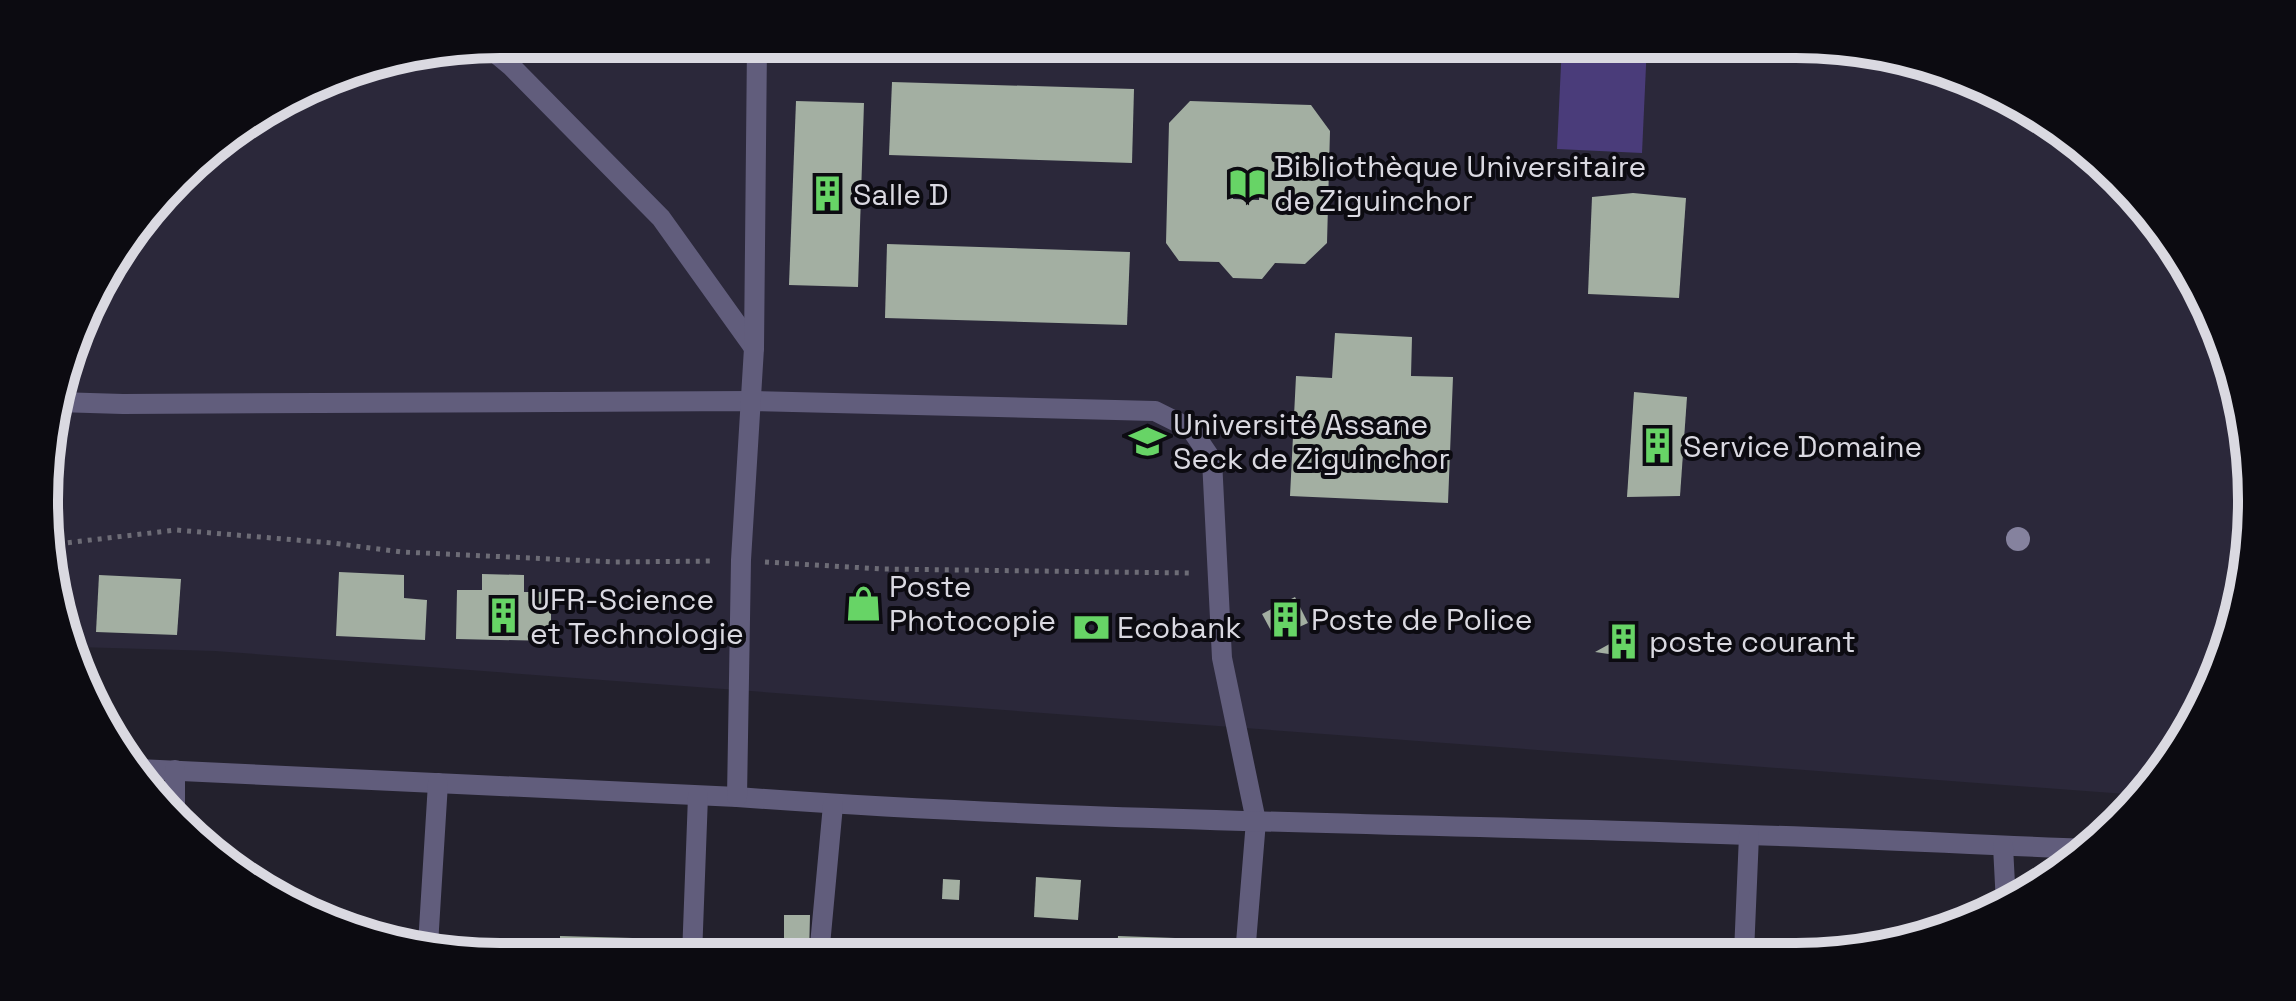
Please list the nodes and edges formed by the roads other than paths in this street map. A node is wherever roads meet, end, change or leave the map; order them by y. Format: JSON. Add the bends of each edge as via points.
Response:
{"nodes":[{"id":1,"x":501,"y":58,"type":"edge"},
{"id":2,"x":757,"y":58,"type":"edge"},
{"id":3,"x":754,"y":348,"type":"junction"},
{"id":4,"x":750,"y":401,"type":"junction"},
{"id":5,"x":70,"y":402,"type":"edge"},
{"id":6,"x":149,"y":769,"type":"edge"},
{"id":7,"x":175,"y":770,"type":"junction"},
{"id":8,"x":438,"y":783,"type":"junction"},
{"id":9,"x":698,"y":796,"type":"junction"},
{"id":10,"x":737,"y":797,"type":"junction"},
{"id":11,"x":175,"y":799,"type":"edge"},
{"id":12,"x":833,"y":805,"type":"junction"},
{"id":13,"x":1256,"y":821,"type":"junction"},
{"id":14,"x":1749,"y":835,"type":"junction"},
{"id":15,"x":2003,"y":846,"type":"junction"},
{"id":16,"x":2069,"y":848,"type":"edge"},
{"id":17,"x":2005,"y":890,"type":"edge"},
{"id":18,"x":429,"y":937,"type":"edge"},
{"id":19,"x":692,"y":943,"type":"edge"},
{"id":20,"x":820,"y":943,"type":"edge"},
{"id":21,"x":1246,"y":943,"type":"edge"},
{"id":22,"x":1744,"y":943,"type":"edge"}],
"edges":[{"from":1,"to":3,"type":"street","via":[[661,218]]},
{"from":2,"to":3,"type":"street"},
{"from":3,"to":4,"type":"street"},
{"from":4,"to":5,"type":"street"},
{"from":4,"to":10,"type":"street"},
{"from":4,"to":13,"type":"street","via":[[1155,411],[1191,429],[1212,460],[1222,658]]},
{"from":6,"to":7,"type":"street"},
{"from":7,"to":8,"type":"street"},
{"from":7,"to":11,"type":"street"},
{"from":8,"to":9,"type":"street"},
{"from":8,"to":18,"type":"street"},
{"from":9,"to":10,"type":"street"},
{"from":9,"to":19,"type":"street"},
{"from":10,"to":12,"type":"street"},
{"from":12,"to":13,"type":"street"},
{"from":12,"to":20,"type":"street"},
{"from":13,"to":14,"type":"street"},
{"from":13,"to":21,"type":"street"},
{"from":14,"to":15,"type":"street"},
{"from":14,"to":22,"type":"street"},
{"from":15,"to":16,"type":"street"},
{"from":15,"to":17,"type":"street"}]}
